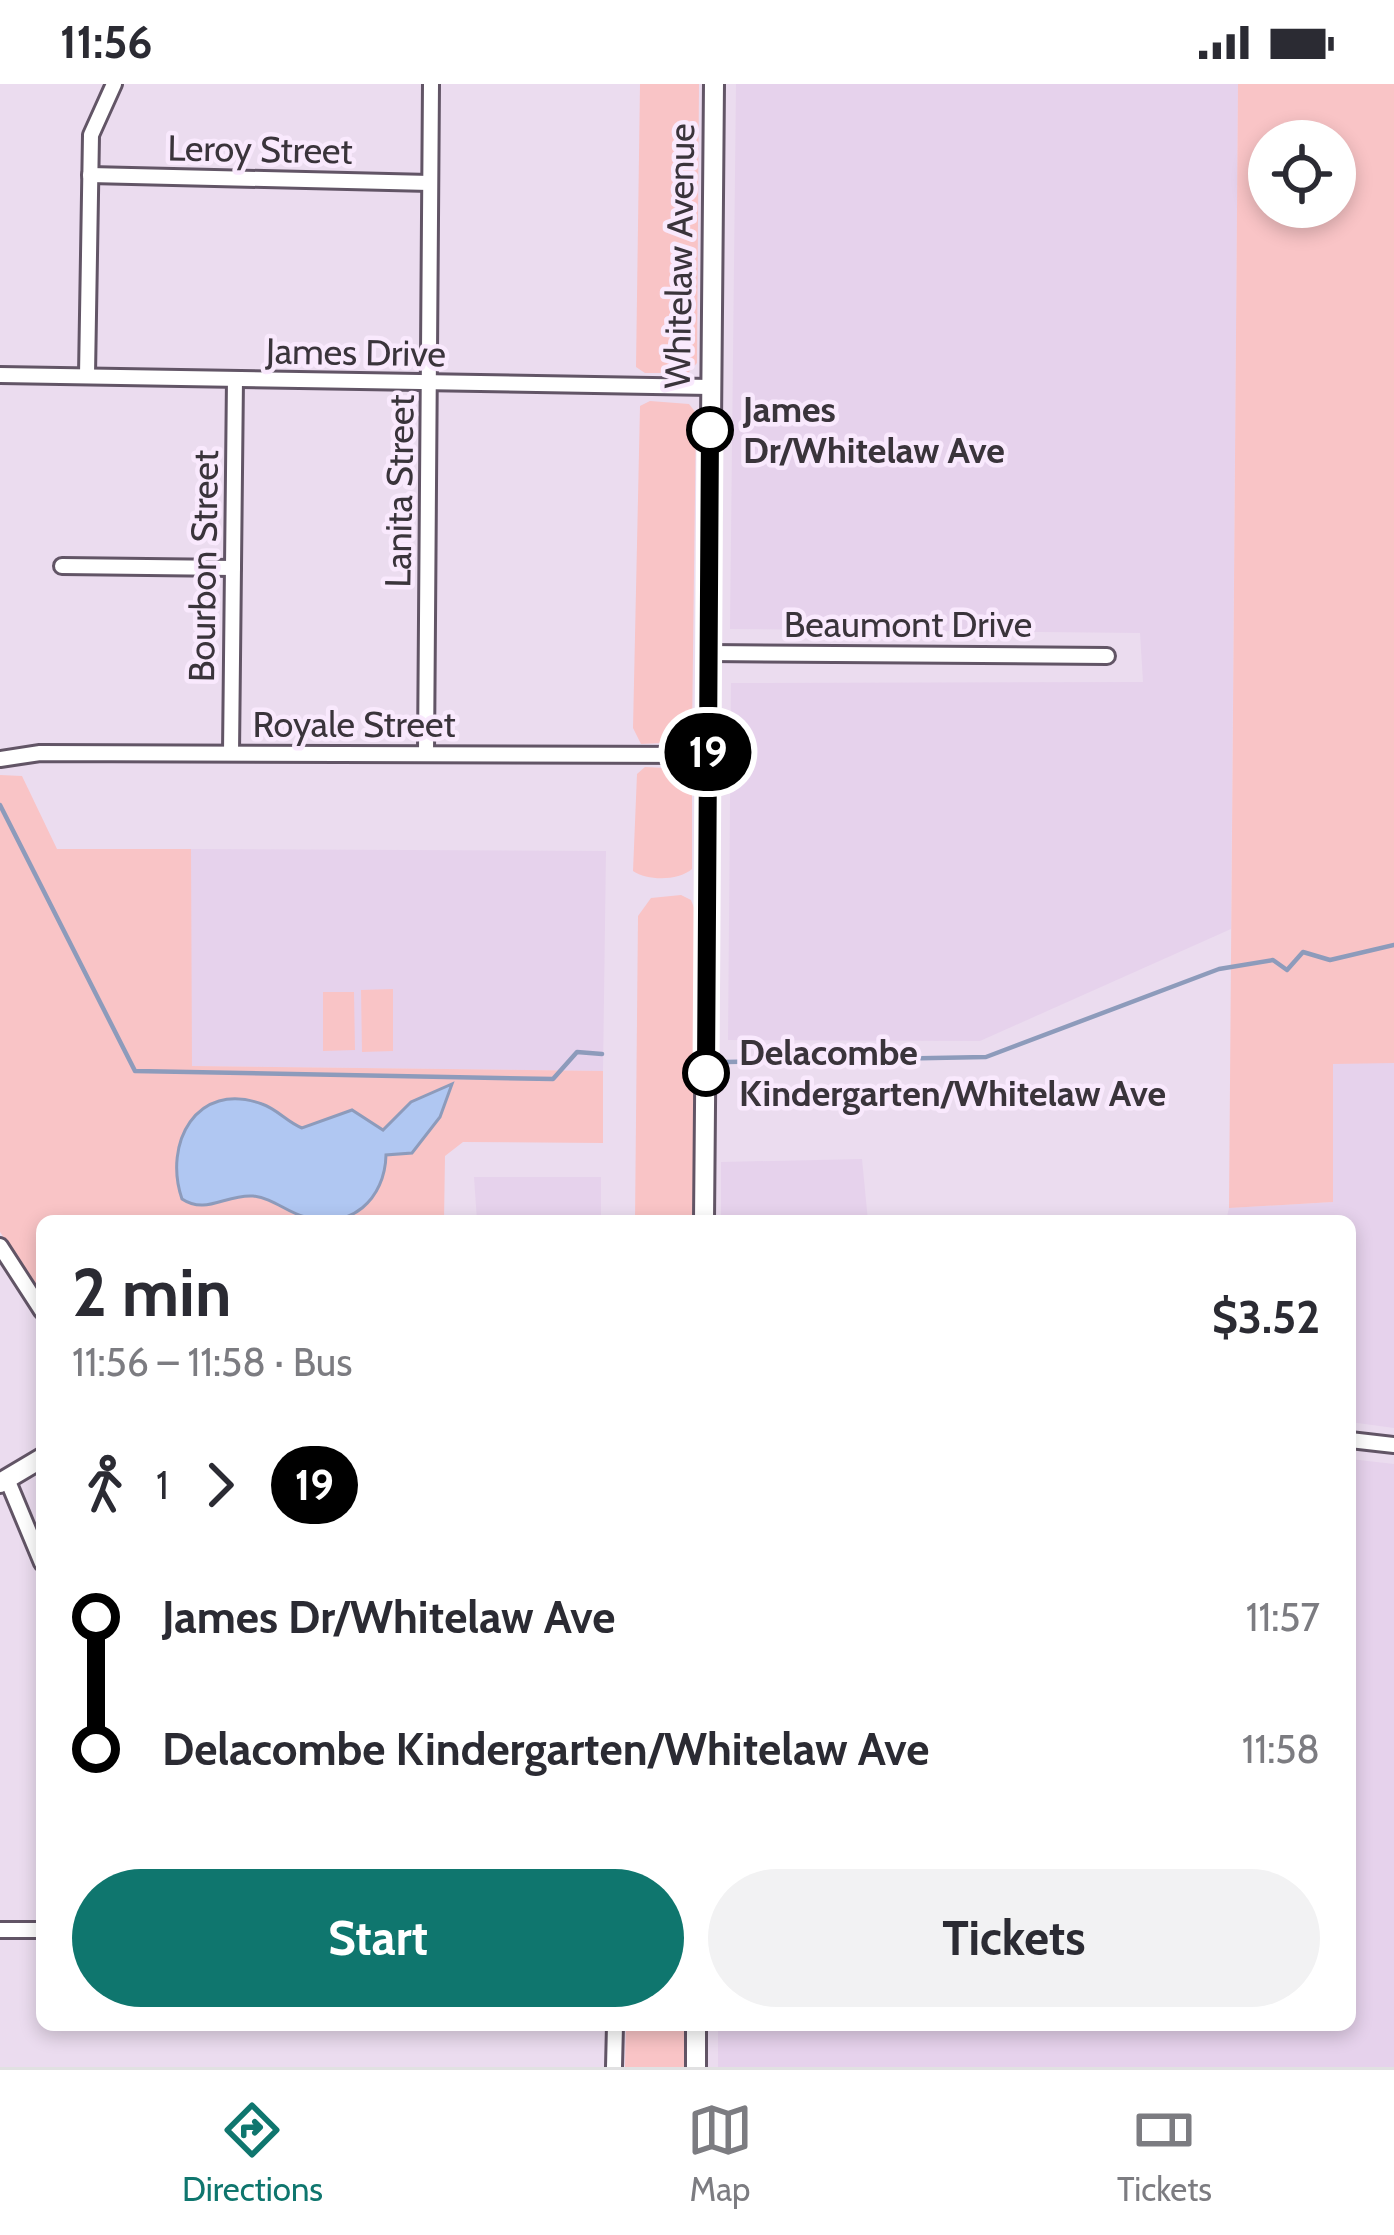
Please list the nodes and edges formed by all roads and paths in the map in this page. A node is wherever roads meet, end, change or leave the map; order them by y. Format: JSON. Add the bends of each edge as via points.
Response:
{"nodes":[{"id":1,"x":114,"y":84,"type":"edge"},
{"id":2,"x":431,"y":84,"type":"edge"},
{"id":3,"x":714,"y":84,"type":"edge"},
{"id":4,"x":90,"y":176,"type":"junction"},
{"id":5,"x":430,"y":183,"type":"junction"},
{"id":6,"x":0,"y":375,"type":"edge"},
{"id":7,"x":87,"y":375,"type":"junction"},
{"id":8,"x":235,"y":379,"type":"junction"},
{"id":9,"x":430,"y":383,"type":"junction"},
{"id":10,"x":710,"y":387,"type":"junction"},
{"id":11,"x":62,"y":566,"type":"dead end"},
{"id":12,"x":233,"y":568,"type":"junction"},
{"id":13,"x":709,"y":652,"type":"junction"},
{"id":14,"x":1107,"y":656,"type":"dead end"},
{"id":15,"x":231,"y":753,"type":"junction"},
{"id":16,"x":426,"y":754,"type":"junction"},
{"id":17,"x":708,"y":755,"type":"junction"},
{"id":18,"x":0,"y":759,"type":"edge"},
{"id":19,"x":704,"y":1215,"type":"edge"},
{"id":20,"x":0,"y":1246,"type":"edge"},
{"id":21,"x":36,"y":1302,"type":"edge"},
{"id":22,"x":1356,"y":1441,"type":"edge"},
{"id":23,"x":1394,"y":1445,"type":"edge"},
{"id":24,"x":36,"y":1462,"type":"edge"},
{"id":25,"x":4,"y":1481,"type":"edge"},
{"id":26,"x":36,"y":1550,"type":"edge"},
{"id":27,"x":0,"y":1930,"type":"edge"},
{"id":28,"x":36,"y":1930,"type":"edge"},
{"id":29,"x":615,"y":2031,"type":"edge"},
{"id":30,"x":696,"y":2031,"type":"edge"},
{"id":31,"x":614,"y":2067,"type":"edge"},
{"id":32,"x":696,"y":2067,"type":"edge"}],
"edges":[{"from":1,"to":4,"type":"street","via":[[91,135]]},
{"from":2,"to":5,"type":"street","name":"Lanita Street"},
{"from":3,"to":10,"type":"street","name":"Whitelaw Avenue"},
{"from":4,"to":5,"type":"street","name":"Leroy Street"},
{"from":4,"to":7,"type":"street"},
{"from":5,"to":9,"type":"street","name":"Lanita Street"},
{"from":6,"to":7,"type":"street","name":"James Drive"},
{"from":7,"to":8,"type":"street","name":"James Drive"},
{"from":8,"to":9,"type":"street","name":"James Drive"},
{"from":8,"to":12,"type":"street","name":"Bourbon Street"},
{"from":9,"to":10,"type":"street","name":"James Drive"},
{"from":9,"to":16,"type":"street","name":"Lanita Street"},
{"from":10,"to":13,"type":"street","name":"Whitelaw Avenue"},
{"from":11,"to":12,"type":"street"},
{"from":12,"to":15,"type":"street","name":"Bourbon Street"},
{"from":13,"to":14,"type":"street","name":"Beaumont Drive"},
{"from":13,"to":17,"type":"street","name":"Whitelaw Avenue"},
{"from":15,"to":16,"type":"street","name":"Royale Street"},
{"from":15,"to":18,"type":"street","name":"Royale Street"},
{"from":16,"to":17,"type":"street","name":"Royale Street"},
{"from":17,"to":19,"type":"street","name":"Whitelaw Avenue"},
{"from":20,"to":21,"type":"street"},
{"from":22,"to":23,"type":"street"},
{"from":24,"to":25,"type":"street"},
{"from":25,"to":26,"type":"street"},
{"from":27,"to":28,"type":"street"},
{"from":29,"to":31,"type":"street"},
{"from":30,"to":32,"type":"street"}]}
